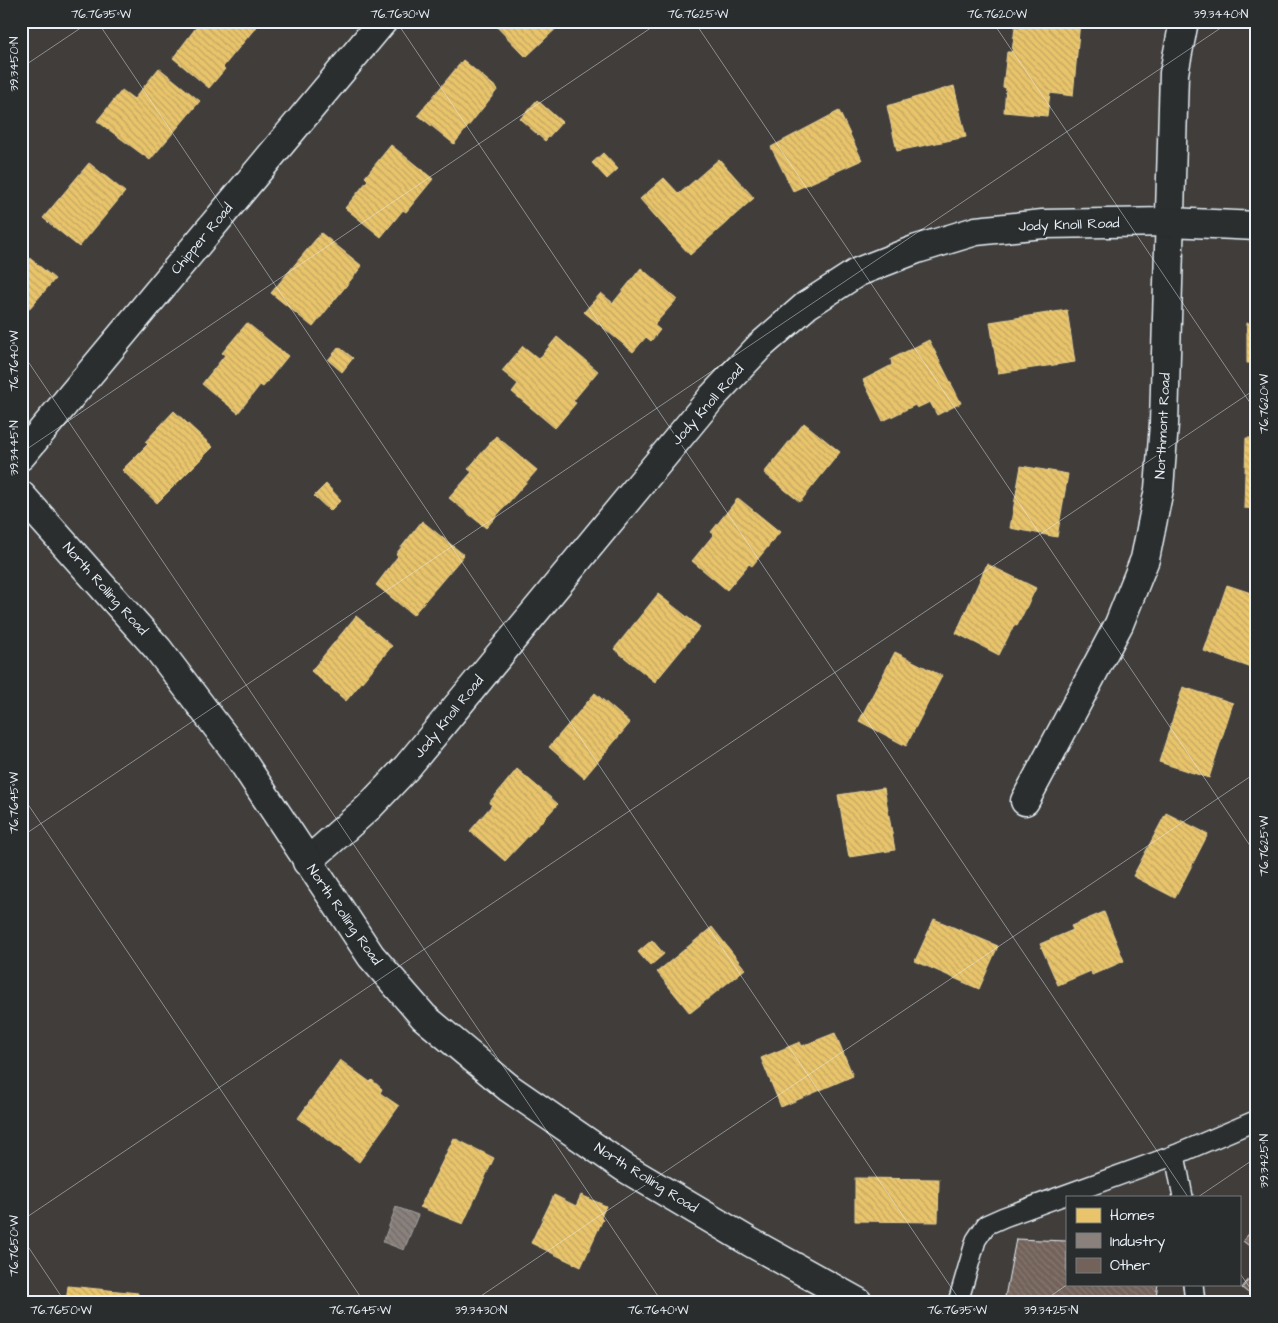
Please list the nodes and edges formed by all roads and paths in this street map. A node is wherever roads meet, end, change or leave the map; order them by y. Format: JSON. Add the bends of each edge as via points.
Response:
{"nodes":[{"id":1,"x":384,"y":21,"type":"edge"},
{"id":2,"x":1184,"y":21,"type":"edge"},
{"id":3,"x":1170,"y":222,"type":"junction"},
{"id":4,"x":1257,"y":226,"type":"edge"},
{"id":5,"x":21,"y":456,"type":"edge"},
{"id":6,"x":21,"y":495,"type":"edge"},
{"id":7,"x":1024,"y":802,"type":"dead end"},
{"id":8,"x":308,"y":862,"type":"junction"},
{"id":9,"x":1257,"y":1120,"type":"edge"},
{"id":10,"x":1175,"y":1155,"type":"junction"},
{"id":11,"x":1182,"y":1196,"type":"edge"},
{"id":12,"x":1193,"y":1286,"type":"edge"},
{"id":13,"x":858,"y":1302,"type":"edge"},
{"id":14,"x":958,"y":1302,"type":"edge"},
{"id":15,"x":1195,"y":1302,"type":"edge"}],
"edges":[{"from":1,"to":5,"type":"street","name":"Chipper Road"},
{"from":2,"to":3,"type":"street","name":"Northmont Road","via":[[1174,73]]},
{"from":3,"to":4,"type":"street","name":"Jody Knoll Road"},
{"from":3,"to":7,"type":"street","name":"Northmont Road","via":[[1159,489],[1144,559],[1119,624]]},
{"from":3,"to":8,"type":"street","name":"Jody Knoll Road","via":[[1043,224],[976,231],[916,248],[858,272],[807,305],[760,346],[713,396],[407,768],[370,807]]},
{"from":6,"to":8,"type":"street","name":"North Rolling Road","via":[[158,649],[236,752]]},
{"from":8,"to":13,"type":"street","name":"North Rolling Road","via":[[370,956],[418,1010],[509,1088],[626,1168]]},
{"from":9,"to":10,"type":"lane"},
{"from":10,"to":11,"type":"lane"},
{"from":10,"to":14,"type":"lane","via":[[986,1225],[976,1240]]},
{"from":12,"to":15,"type":"lane"}]}
